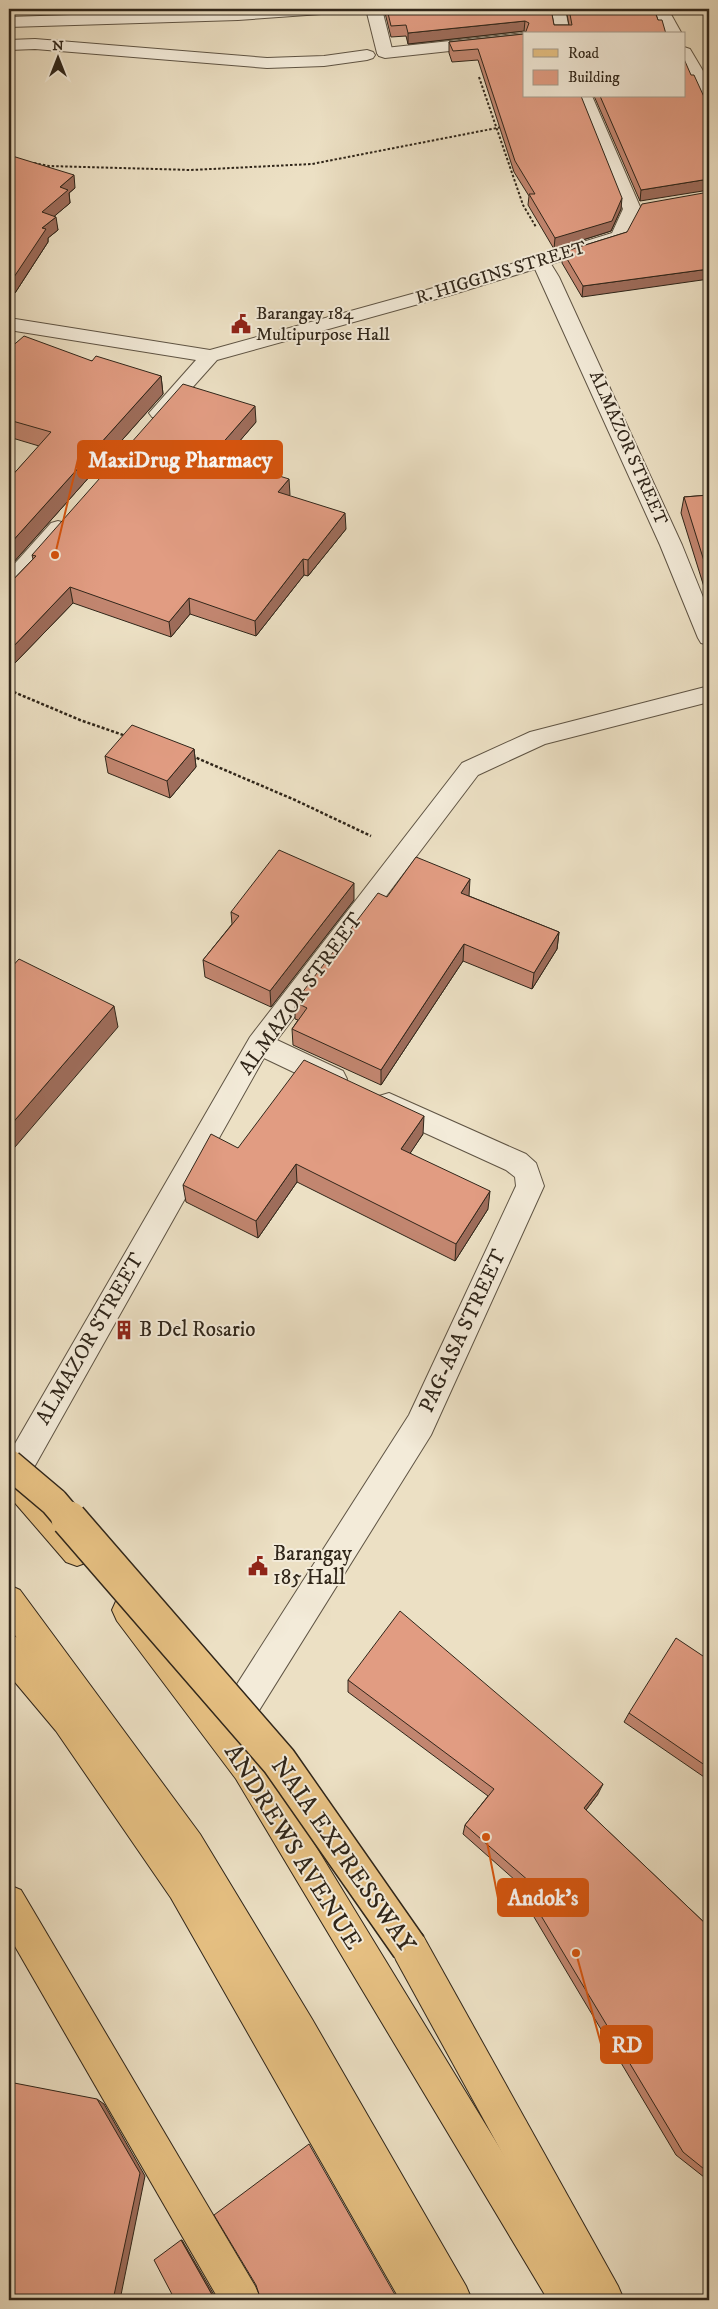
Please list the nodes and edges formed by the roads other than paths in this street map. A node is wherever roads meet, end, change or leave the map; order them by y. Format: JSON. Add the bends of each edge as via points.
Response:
{"nodes":[{"id":1,"x":321,"y":9,"type":"edge"},
{"id":2,"x":374,"y":9,"type":"edge"},
{"id":3,"x":557,"y":9,"type":"edge"},
{"id":4,"x":660,"y":9,"type":"edge"},
{"id":5,"x":9,"y":22,"type":"edge"},
{"id":6,"x":562,"y":32,"type":"edge"},
{"id":7,"x":673,"y":32,"type":"edge"},
{"id":8,"x":523,"y":38,"type":"edge"},
{"id":9,"x":9,"y":45,"type":"edge"},
{"id":10,"x":367,"y":55,"type":"dead end"},
{"id":11,"x":686,"y":55,"type":"edge"},
{"id":12,"x":709,"y":95,"type":"edge"},
{"id":13,"x":585,"y":98,"type":"edge"},
{"id":14,"x":547,"y":260,"type":"junction"},
{"id":15,"x":9,"y":324,"type":"edge"},
{"id":16,"x":210,"y":356,"type":"junction"},
{"id":17,"x":145,"y":430,"type":"edge"},
{"id":18,"x":73,"y":511,"type":"edge"},
{"id":19,"x":9,"y":583,"type":"edge"},
{"id":20,"x":709,"y":638,"type":"edge"},
{"id":21,"x":709,"y":694,"type":"edge"},
{"id":22,"x":258,"y":1044,"type":"junction"},
{"id":23,"x":10,"y":1471,"type":"edge"},
{"id":24,"x":9,"y":1601,"type":"edge"},
{"id":25,"x":9,"y":1650,"type":"edge"},
{"id":26,"x":224,"y":1737,"type":"junction"},
{"id":27,"x":9,"y":1902,"type":"edge"},
{"id":28,"x":241,"y":2300,"type":"edge"},
{"id":29,"x":422,"y":2300,"type":"edge"},
{"id":30,"x":452,"y":2300,"type":"edge"},
{"id":31,"x":570,"y":2300,"type":"edge"},
{"id":32,"x":604,"y":2300,"type":"edge"}],
"edges":[{"from":1,"to":5,"type":"street"},
{"from":2,"to":8,"type":"street","via":[[385,53]]},
{"from":3,"to":6,"type":"street"},
{"from":4,"to":7,"type":"street"},
{"from":9,"to":10,"type":"street","via":[[35,44],[267,63],[324,61]]},
{"from":11,"to":12,"type":"street"},
{"from":13,"to":14,"type":"street","name":"R. HIGGINS STREET","via":[[639,207],[619,237]]},
{"from":14,"to":16,"type":"street","name":"R. HIGGINS STREET"},
{"from":14,"to":20,"type":"street","name":"ALMAZOR STREET","via":[[550,277],[667,536]]},
{"from":15,"to":16,"type":"street"},
{"from":16,"to":17,"type":"street"},
{"from":18,"to":19,"type":"street"},
{"from":21,"to":22,"type":"street","name":"ALMAZOR STREET","via":[[538,738],[470,769]]},
{"from":22,"to":23,"type":"street","name":"ALMAZOR STREET"},
{"from":22,"to":26,"type":"street","name":"PAG-ASA STREET","via":[[516,1162],[530,1176],[530,1186],[420,1425]]},
{"from":23,"to":26,"type":"main road","name":"ANDREWS AVENUE","via":[[123,1604]]},
{"from":23,"to":32,"type":"main road","name":"NAIA EXPRESSWAY","bridge":true,"via":[[54,1502],[279,1761],[409,1947]]},
{"from":24,"to":30,"type":"main road","via":[[188,1846]]},
{"from":25,"to":29,"type":"main road","via":[[68,1719],[184,1886]]},
{"from":26,"to":31,"type":"main road","name":"ANDREWS AVENUE","via":[[248,1767]]},
{"from":27,"to":28,"type":"main road"}]}
